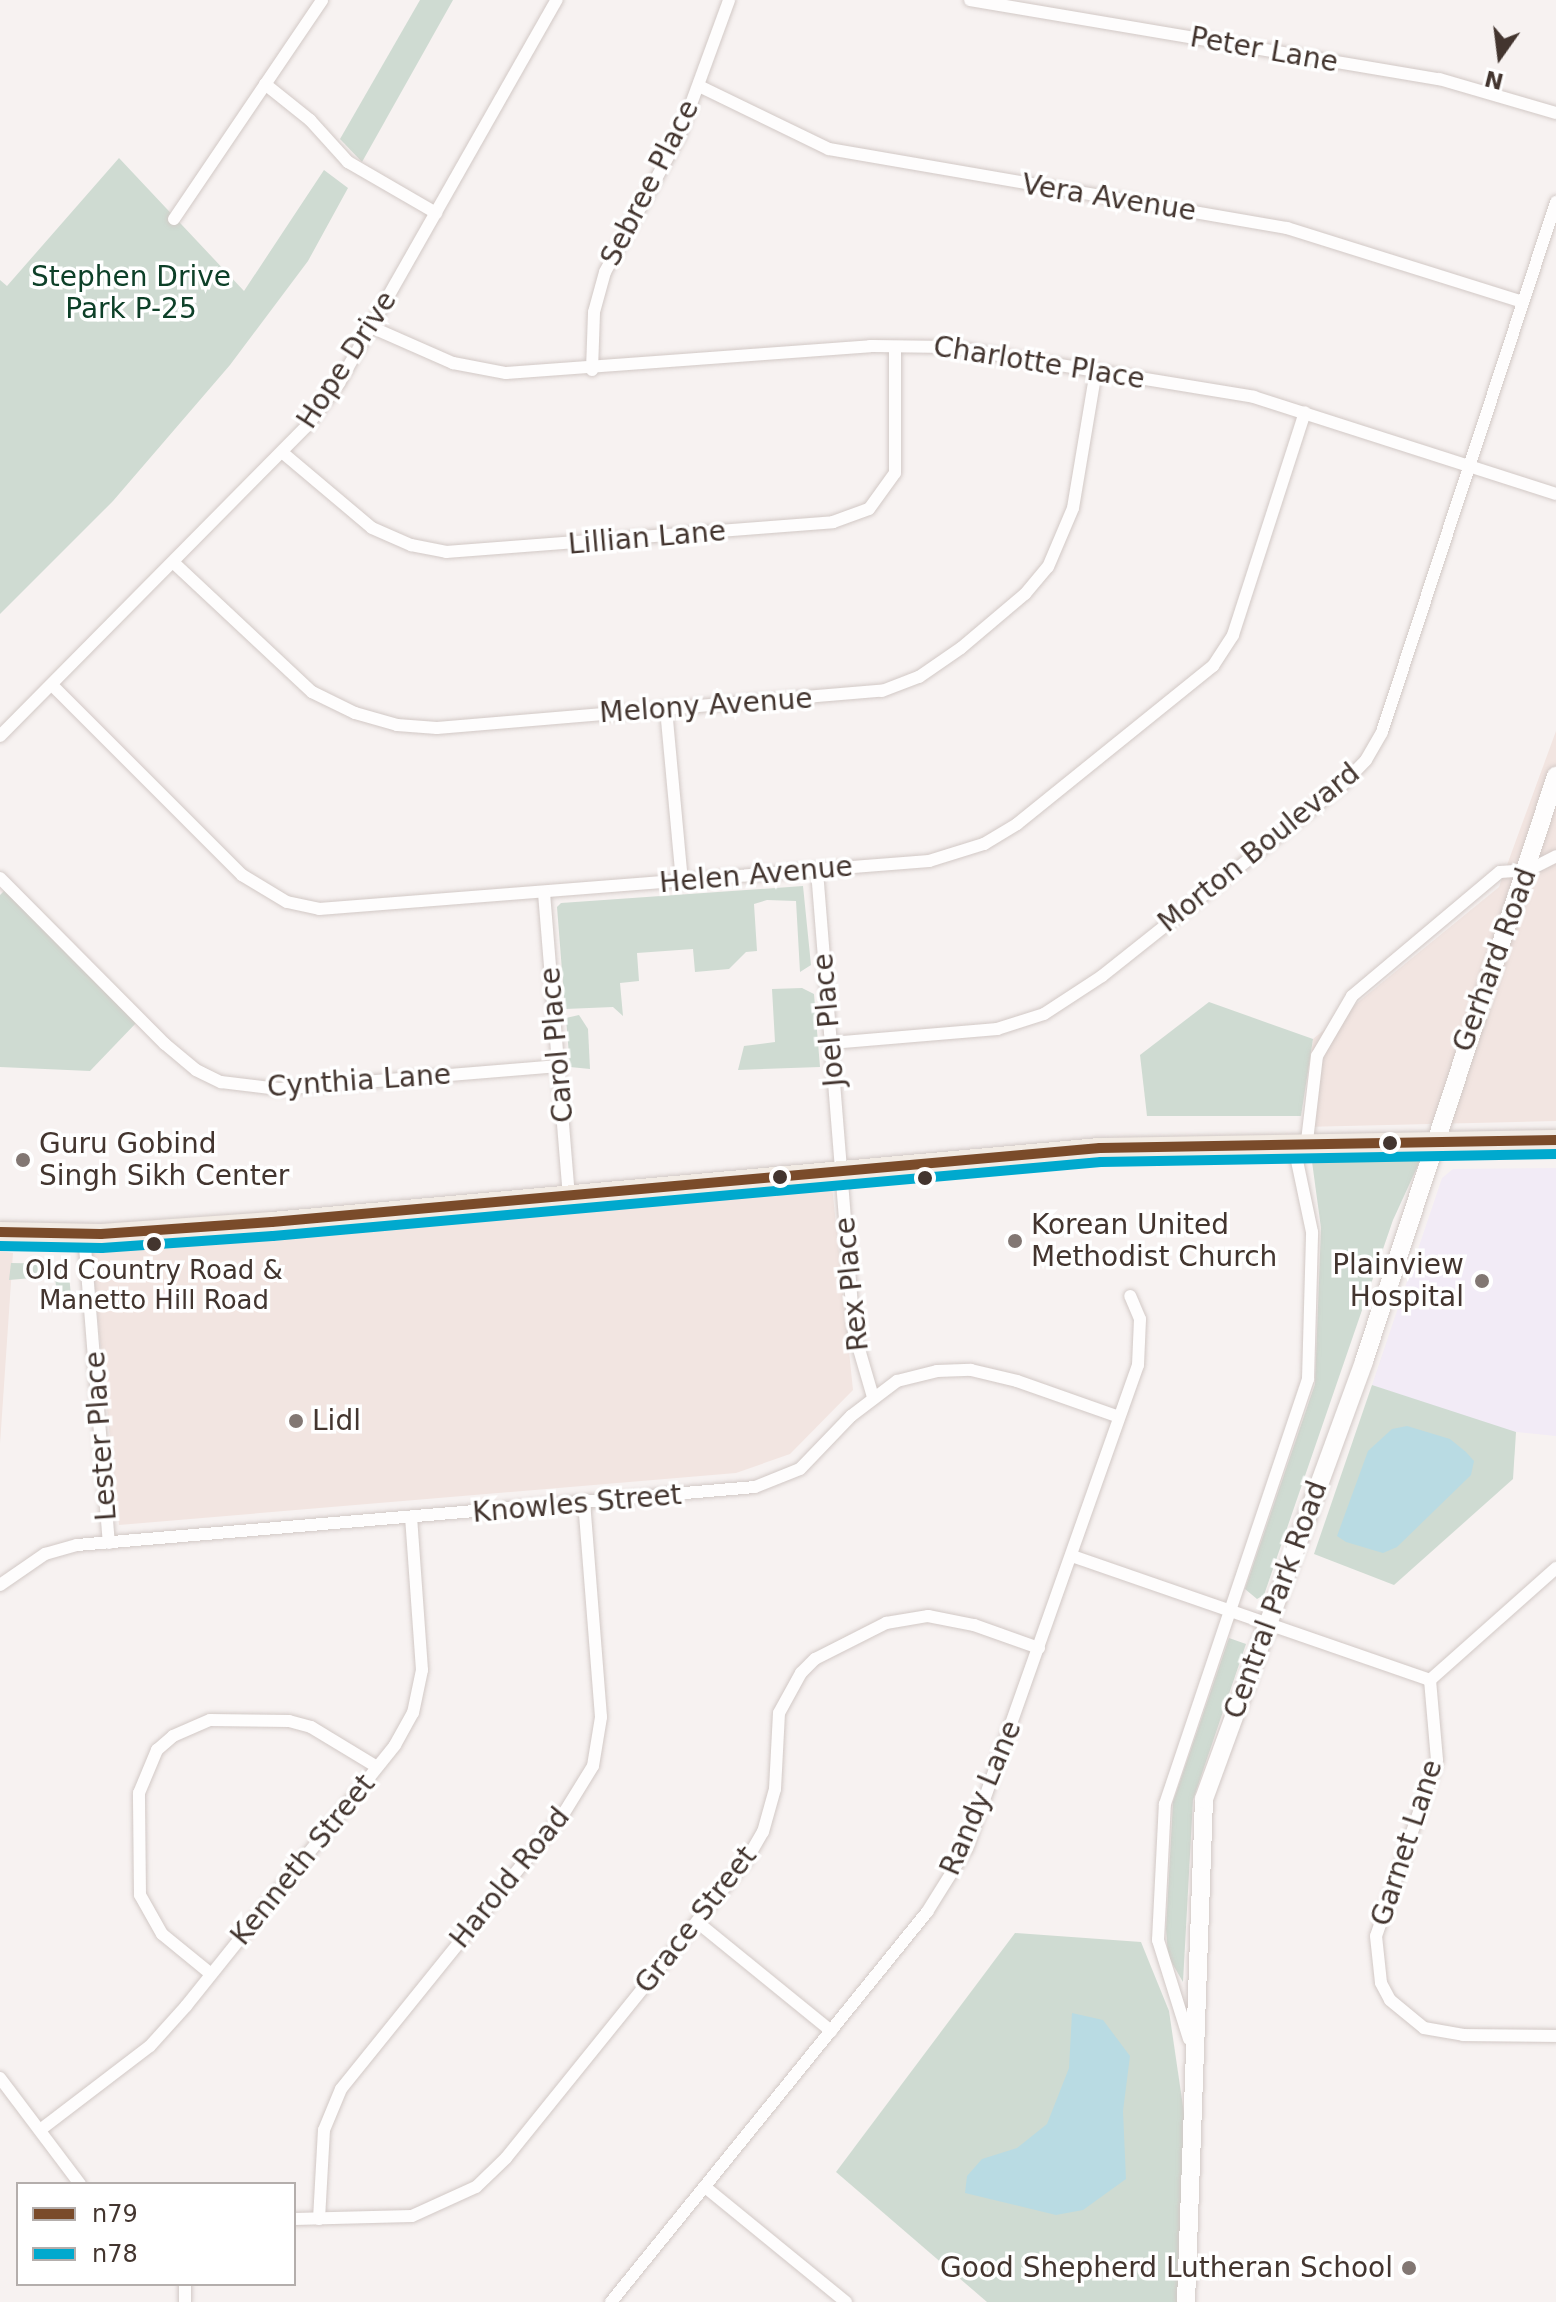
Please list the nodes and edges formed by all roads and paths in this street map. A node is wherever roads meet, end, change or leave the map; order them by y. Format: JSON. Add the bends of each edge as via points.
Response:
{"nodes":[{"id":1,"x":322,"y":0,"type":"edge"},
{"id":2,"x":557,"y":0,"type":"edge"},
{"id":3,"x":729,"y":0,"type":"edge"},
{"id":4,"x":970,"y":0,"type":"edge"},
{"id":5,"x":265,"y":84,"type":"junction"},
{"id":6,"x":699,"y":86,"type":"junction"},
{"id":7,"x":1556,"y":113,"type":"edge"},
{"id":8,"x":1556,"y":202,"type":"edge"},
{"id":9,"x":436,"y":213,"type":"junction"},
{"id":10,"x":174,"y":219,"type":"dead end"},
{"id":11,"x":1523,"y":302,"type":"junction"},
{"id":12,"x":371,"y":327,"type":"junction"},
{"id":13,"x":895,"y":347,"type":"junction"},
{"id":14,"x":592,"y":370,"type":"junction"},
{"id":15,"x":1096,"y":370,"type":"junction"},
{"id":16,"x":1305,"y":412,"type":"junction"},
{"id":17,"x":283,"y":453,"type":"junction"},
{"id":18,"x":1470,"y":466,"type":"junction"},
{"id":19,"x":1556,"y":494,"type":"edge"},
{"id":20,"x":174,"y":563,"type":"junction"},
{"id":21,"x":52,"y":685,"type":"junction"},
{"id":22,"x":666,"y":709,"type":"junction"},
{"id":23,"x":0,"y":736,"type":"edge"},
{"id":24,"x":1556,"y":776,"type":"edge"},
{"id":25,"x":1556,"y":856,"type":"edge"},
{"id":26,"x":1529,"y":870,"type":"junction"},
{"id":27,"x":817,"y":871,"type":"junction"},
{"id":28,"x":0,"y":878,"type":"edge"},
{"id":29,"x":682,"y":882,"type":"junction"},
{"id":30,"x":544,"y":893,"type":"junction"},
{"id":31,"x":831,"y":1043,"type":"junction"},
{"id":32,"x":559,"y":1066,"type":"junction"},
{"id":33,"x":1556,"y":1140,"type":"edge"},
{"id":34,"x":1300,"y":1142,"type":"junction"},
{"id":35,"x":1433,"y":1143,"type":"junction"},
{"id":36,"x":842,"y":1170,"type":"junction"},
{"id":37,"x":569,"y":1198,"type":"junction"},
{"id":38,"x":0,"y":1232,"type":"edge"},
{"id":39,"x":84,"y":1234,"type":"junction"},
{"id":40,"x":1130,"y":1296,"type":"dead end"},
{"id":41,"x":873,"y":1397,"type":"junction"},
{"id":42,"x":1119,"y":1417,"type":"junction"},
{"id":43,"x":584,"y":1503,"type":"junction"},
{"id":44,"x":411,"y":1518,"type":"junction"},
{"id":45,"x":109,"y":1543,"type":"junction"},
{"id":46,"x":1072,"y":1556,"type":"junction"},
{"id":47,"x":1554,"y":1574,"type":"edge"},
{"id":48,"x":0,"y":1585,"type":"edge"},
{"id":49,"x":1231,"y":1611,"type":"junction"},
{"id":50,"x":1266,"y":1623,"type":"junction"},
{"id":51,"x":1039,"y":1648,"type":"junction"},
{"id":52,"x":1430,"y":1680,"type":"junction"},
{"id":53,"x":377,"y":1767,"type":"junction"},
{"id":54,"x":697,"y":1922,"type":"junction"},
{"id":55,"x":211,"y":1974,"type":"junction"},
{"id":56,"x":831,"y":2031,"type":"junction"},
{"id":57,"x":1556,"y":2036,"type":"edge"},
{"id":58,"x":1193,"y":2071,"type":"junction"},
{"id":59,"x":0,"y":2078,"type":"edge"},
{"id":60,"x":40,"y":2130,"type":"junction"},
{"id":61,"x":79,"y":2182,"type":"edge"},
{"id":62,"x":705,"y":2187,"type":"junction"},
{"id":63,"x":296,"y":2219,"type":"edge"},
{"id":64,"x":319,"y":2219,"type":"junction"},
{"id":65,"x":840,"y":2300,"type":"edge"},
{"id":66,"x":611,"y":2302,"type":"edge"},
{"id":67,"x":1186,"y":2302,"type":"edge"}],
"edges":[{"from":1,"to":5,"type":"street"},
{"from":2,"to":9,"type":"street","name":"Hope Drive"},
{"from":3,"to":6,"type":"street","name":"Sebree Place"},
{"from":4,"to":7,"type":"street","name":"Peter Lane","via":[[1439,79]]},
{"from":5,"to":9,"type":"street","via":[[310,120],[348,162]]},
{"from":5,"to":10,"type":"street"},
{"from":6,"to":11,"type":"street","name":"Vera Avenue","via":[[829,149],[1287,228]]},
{"from":6,"to":14,"type":"street","name":"Sebree Place","via":[[679,137],[605,272],[594,312]]},
{"from":8,"to":11,"type":"street","name":"Morton Boulevard"},
{"from":9,"to":12,"type":"street","name":"Hope Drive"},
{"from":11,"to":18,"type":"street","name":"Morton Boulevard"},
{"from":12,"to":14,"type":"street","name":"Charlotte Place","via":[[426,353],[480,370]]},
{"from":12,"to":17,"type":"street","name":"Hope Drive","via":[[339,383]]},
{"from":13,"to":14,"type":"street","name":"Charlotte Place"},
{"from":13,"to":15,"type":"street","name":"Charlotte Place","via":[[950,347]]},
{"from":13,"to":17,"type":"street","name":"Lillian Lane","via":[[895,473],[869,509],[833,522],[446,552],[411,545],[372,528]]},
{"from":15,"to":16,"type":"street","name":"Charlotte Place","via":[[1254,397]]},
{"from":15,"to":22,"type":"street","name":"Melony Avenue","via":[[1073,508],[1060,546],[1025,594],[961,648],[919,677],[882,691]]},
{"from":16,"to":18,"type":"street","name":"Charlotte Place"},
{"from":16,"to":27,"type":"street","name":"Helen Avenue","via":[[1233,635],[1213,666],[1017,824],[984,844],[929,861]]},
{"from":17,"to":20,"type":"street","name":"Hope Drive"},
{"from":18,"to":19,"type":"street","name":"Charlotte Place"},
{"from":18,"to":31,"type":"street","name":"Morton Boulevard","via":[[1382,732],[1366,760],[1341,786],[1102,976],[1044,1014],[997,1029]]},
{"from":20,"to":21,"type":"street","name":"Hope Drive"},
{"from":20,"to":22,"type":"street","name":"Melony Avenue","via":[[288,675],[333,704],[376,720],[437,728]]},
{"from":21,"to":23,"type":"street","name":"Hope Drive"},
{"from":21,"to":30,"type":"street","name":"Helen Avenue","via":[[242,875],[287,902],[342,910]]},
{"from":22,"to":29,"type":"street"},
{"from":24,"to":26,"type":"street","name":"Gerhard Road"},
{"from":25,"to":26,"type":"street","name":"Central Park Road"},
{"from":26,"to":34,"type":"street","name":"Central Park Road","via":[[1500,872],[1352,996],[1317,1056]]},
{"from":26,"to":35,"type":"street","name":"Gerhard Road","via":[[1503,931]]},
{"from":27,"to":29,"type":"street","name":"Helen Avenue"},
{"from":27,"to":31,"type":"street","name":"Joel Place"},
{"from":28,"to":32,"type":"street","name":"Cynthia Lane","via":[[165,1044],[196,1070],[221,1082],[279,1089]]},
{"from":29,"to":30,"type":"street","name":"Helen Avenue"},
{"from":30,"to":32,"type":"street","name":"Carol Place"},
{"from":31,"to":36,"type":"street","name":"Joel Place"},
{"from":32,"to":37,"type":"street","name":"Carol Place"},
{"from":33,"to":35,"type":"main road"},
{"from":34,"to":35,"type":"main road"},
{"from":34,"to":36,"type":"main road","via":[[1100,1148]]},
{"from":34,"to":49,"type":"street","name":"Central Park Road","via":[[1312,1232],[1308,1379]]},
{"from":35,"to":50,"type":"street","name":"Central Park Road","via":[[1364,1361]]},
{"from":36,"to":37,"type":"main road"},
{"from":36,"to":41,"type":"street","name":"Rex Place","via":[[854,1332]]},
{"from":37,"to":39,"type":"main road"},
{"from":38,"to":39,"type":"main road"},
{"from":39,"to":45,"type":"street","name":"Lester Place"},
{"from":40,"to":42,"type":"street","name":"Randy Lane","via":[[1142,1343]]},
{"from":41,"to":42,"type":"street","name":"Knowles Street","via":[[897,1381],[937,1371],[971,1370]]},
{"from":41,"to":43,"type":"street","name":"Knowles Street","via":[[819,1454],[779,1480],[720,1492]]},
{"from":42,"to":46,"type":"street","name":"Randy Lane"},
{"from":43,"to":44,"type":"street","name":"Knowles Street"},
{"from":43,"to":64,"type":"street","name":"Harold Road","via":[[601,1717],[593,1766],[564,1813],[341,2089],[320,2152]]},
{"from":44,"to":45,"type":"street","name":"Knowles Street"},
{"from":44,"to":53,"type":"street","name":"Kenneth Street","via":[[422,1670],[409,1721]]},
{"from":45,"to":48,"type":"street","name":"Knowles Street","via":[[45,1554]]},
{"from":46,"to":49,"type":"street"},
{"from":46,"to":51,"type":"street","name":"Randy Lane"},
{"from":47,"to":52,"type":"street"},
{"from":49,"to":50,"type":"street"},
{"from":49,"to":58,"type":"street","name":"Central Park Road","via":[[1165,1804],[1158,1940],[1181,1999]]},
{"from":50,"to":52,"type":"street"},
{"from":50,"to":58,"type":"street","name":"Central Park Road","via":[[1204,1799]]},
{"from":51,"to":54,"type":"street","name":"Grace Street","via":[[974,1625],[928,1616],[886,1623],[815,1659],[793,1684],[779,1713],[775,1789],[763,1832]]},
{"from":51,"to":56,"type":"street","name":"Randy Lane","via":[[967,1848],[927,1912]]},
{"from":52,"to":57,"type":"street","name":"Garnet Lane","via":[[1437,1760],[1376,1936],[1381,1983],[1390,2000],[1424,2028],[1463,2035]]},
{"from":53,"to":55,"type":"street","name":"Kenneth Street"},
{"from":53,"to":55,"type":"street","via":[[311,1727],[289,1721],[210,1720],[173,1736],[157,1750],[139,1793],[140,1895],[162,1934]]},
{"from":54,"to":56,"type":"street"},
{"from":54,"to":64,"type":"street","name":"Grace Street","via":[[506,2158],[476,2187],[412,2216]]},
{"from":55,"to":60,"type":"street","name":"Kenneth Street","via":[[150,2046]]},
{"from":56,"to":62,"type":"street","name":"Randy Lane"},
{"from":58,"to":67,"type":"street","name":"Central Park Road"},
{"from":59,"to":60,"type":"street"},
{"from":60,"to":61,"type":"street"},
{"from":62,"to":65,"type":"street"},
{"from":62,"to":66,"type":"street","name":"Randy Lane"},
{"from":63,"to":64,"type":"street","name":"Grace Street"}]}
